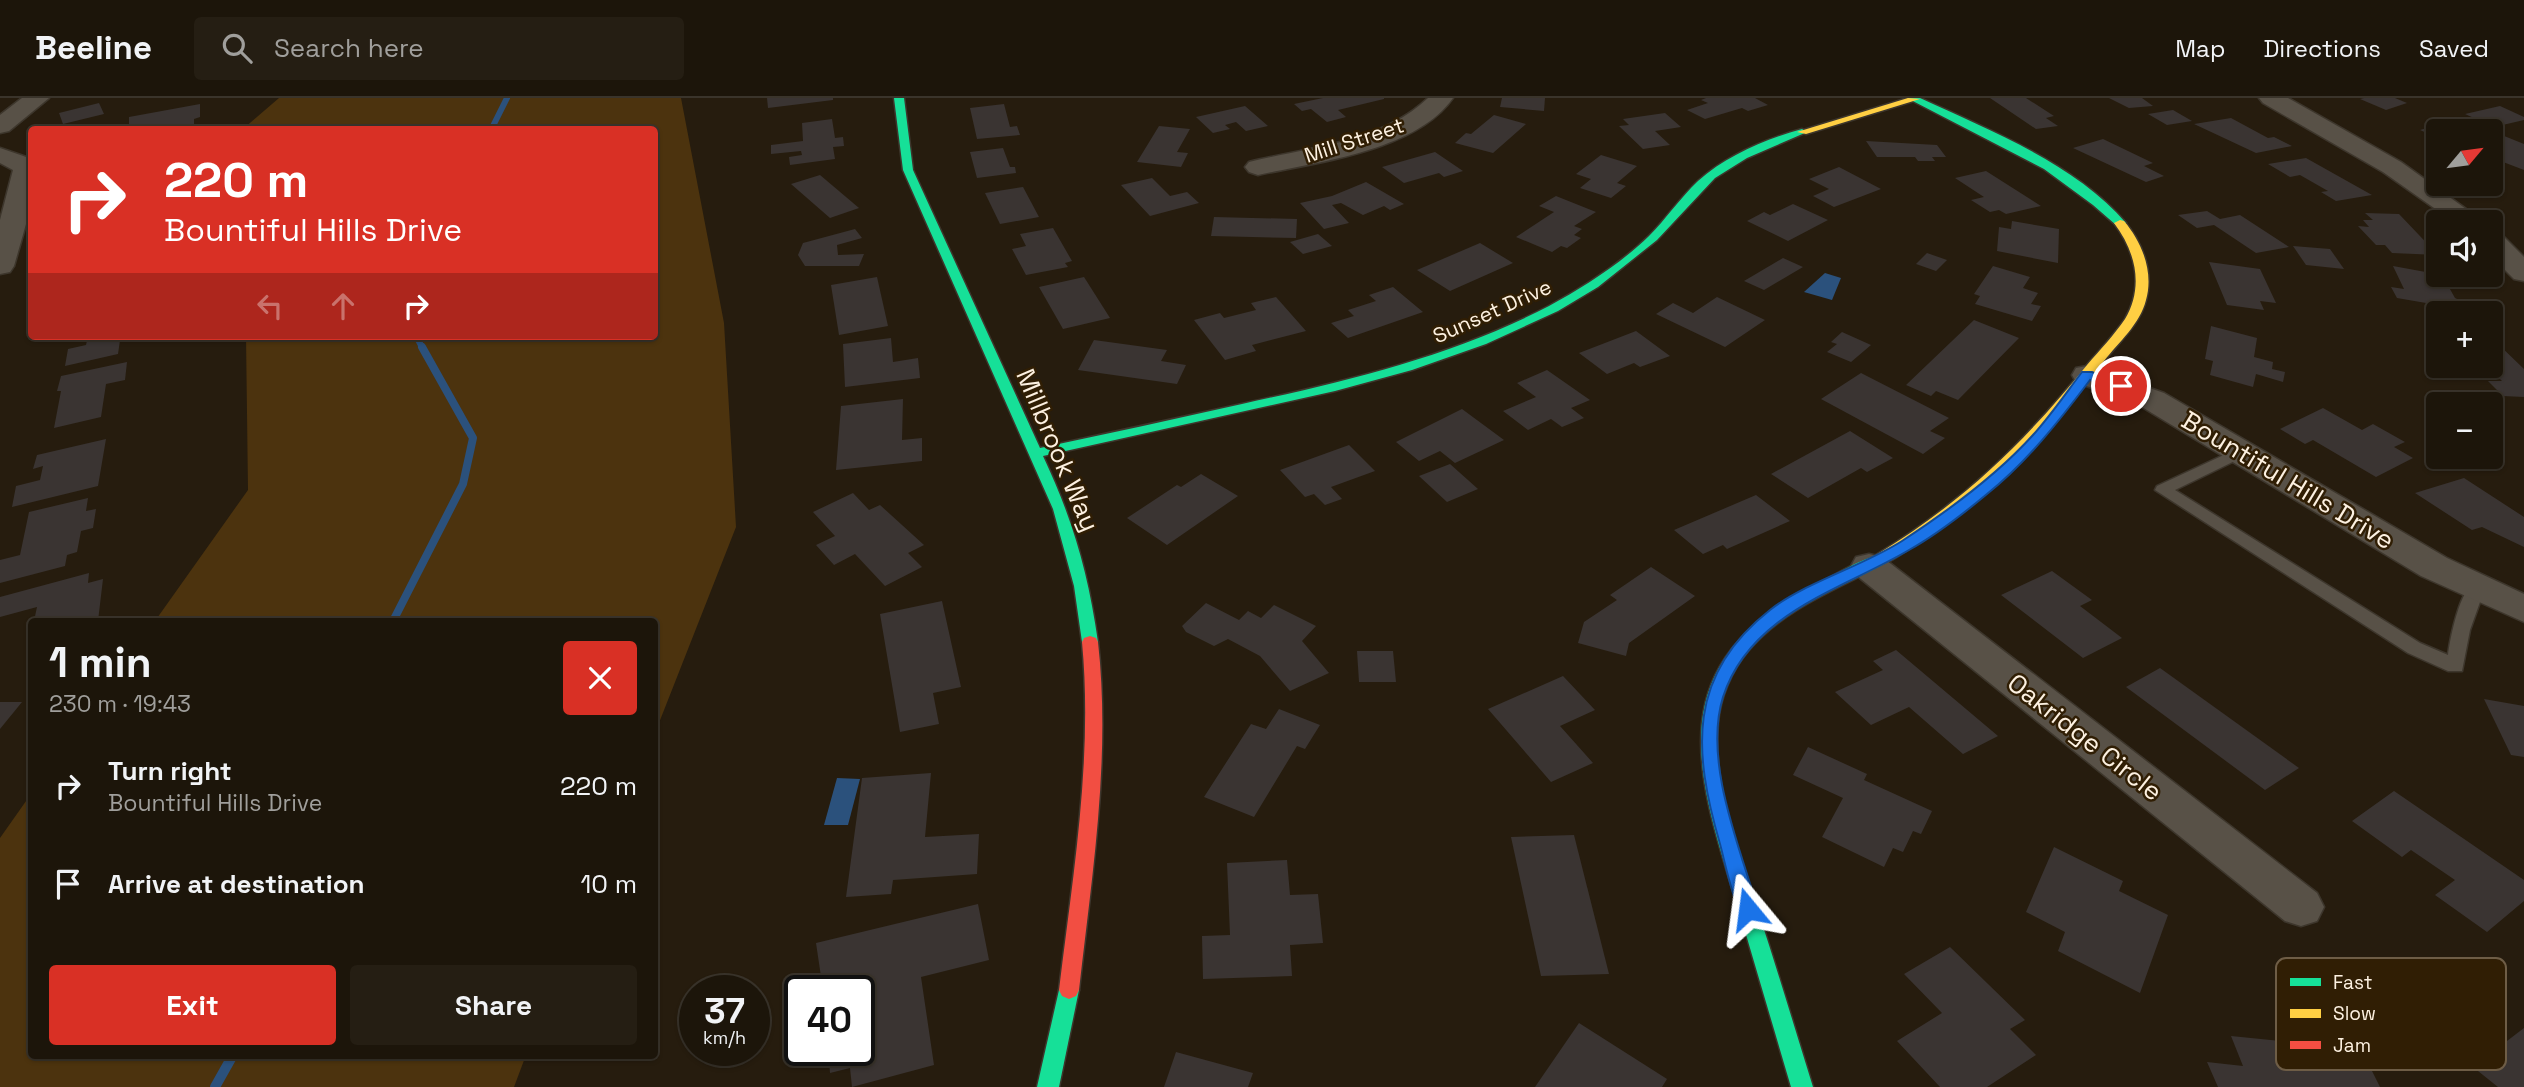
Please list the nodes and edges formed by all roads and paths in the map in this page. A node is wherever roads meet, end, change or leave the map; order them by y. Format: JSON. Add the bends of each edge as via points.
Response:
{"nodes":[{"id":1,"x":899,"y":98,"type":"edge"},
{"id":2,"x":1441,"y":98,"type":"edge"},
{"id":3,"x":2271,"y":98,"type":"edge"},
{"id":4,"x":36,"y":99,"type":"edge"},
{"id":5,"x":1914,"y":99,"type":"edge"},
{"id":6,"x":0,"y":102,"type":"edge"},
{"id":7,"x":0,"y":126,"type":"edge"},
{"id":8,"x":0,"y":155,"type":"edge"},
{"id":9,"x":1258,"y":167,"type":"dead end"},
{"id":10,"x":2454,"y":210,"type":"edge"},
{"id":11,"x":2503,"y":252,"type":"edge"},
{"id":12,"x":0,"y":266,"type":"edge"},
{"id":13,"x":2524,"y":273,"type":"edge"},
{"id":14,"x":2087,"y":375,"type":"junction"},
{"id":15,"x":2241,"y":452,"type":"junction"},
{"id":16,"x":1035,"y":453,"type":"junction"},
{"id":17,"x":1869,"y":566,"type":"junction"},
{"id":18,"x":2476,"y":588,"type":"junction"},
{"id":19,"x":2524,"y":609,"type":"edge"},
{"id":20,"x":2301,"y":907,"type":"dead end"},
{"id":21,"x":1048,"y":1087,"type":"edge"},
{"id":22,"x":1802,"y":1087,"type":"edge"}],
"edges":[{"from":1,"to":16,"type":"street","name":"Millbrook Way","via":[[908,170]]},
{"from":2,"to":9,"type":"street","name":"Mill Street","via":[[1423,115],[1386,134]]},
{"from":3,"to":10,"type":"street","via":[[2402,173]]},
{"from":4,"to":6,"type":"street"},
{"from":4,"to":7,"type":"street"},
{"from":5,"to":14,"type":"street","via":[[2060,173],[2098,200],[2128,233],[2143,271],[2142,295]]},
{"from":5,"to":16,"type":"street","name":"Sunset Drive","via":[[1738,159],[1699,185],[1655,236],[1598,281],[1476,346],[1321,391]]},
{"from":8,"to":12,"type":"street","via":[[26,169]]},
{"from":11,"to":13,"type":"street"},
{"from":14,"to":15,"type":"street","name":"Bountiful Hills Drive","via":[[2153,400]]},
{"from":14,"to":17,"type":"street","via":[[2038,439],[2003,473],[1933,527]]},
{"from":15,"to":18,"type":"street","name":"Bountiful Hills Drive"},
{"from":15,"to":18,"type":"lane","via":[[2163,490],[2414,648],[2455,666],[2461,630]]},
{"from":16,"to":21,"type":"street","name":"Millbrook Way","via":[[1072,546],[1094,680],[1091,803],[1073,972]]},
{"from":17,"to":20,"type":"street","name":"Oakridge Circle"},
{"from":17,"to":22,"type":"street","via":[[1796,601],[1762,625],[1729,666],[1714,698],[1710,721],[1708,746],[1718,807]]},
{"from":18,"to":19,"type":"street","name":"Bountiful Hills Drive"}]}
